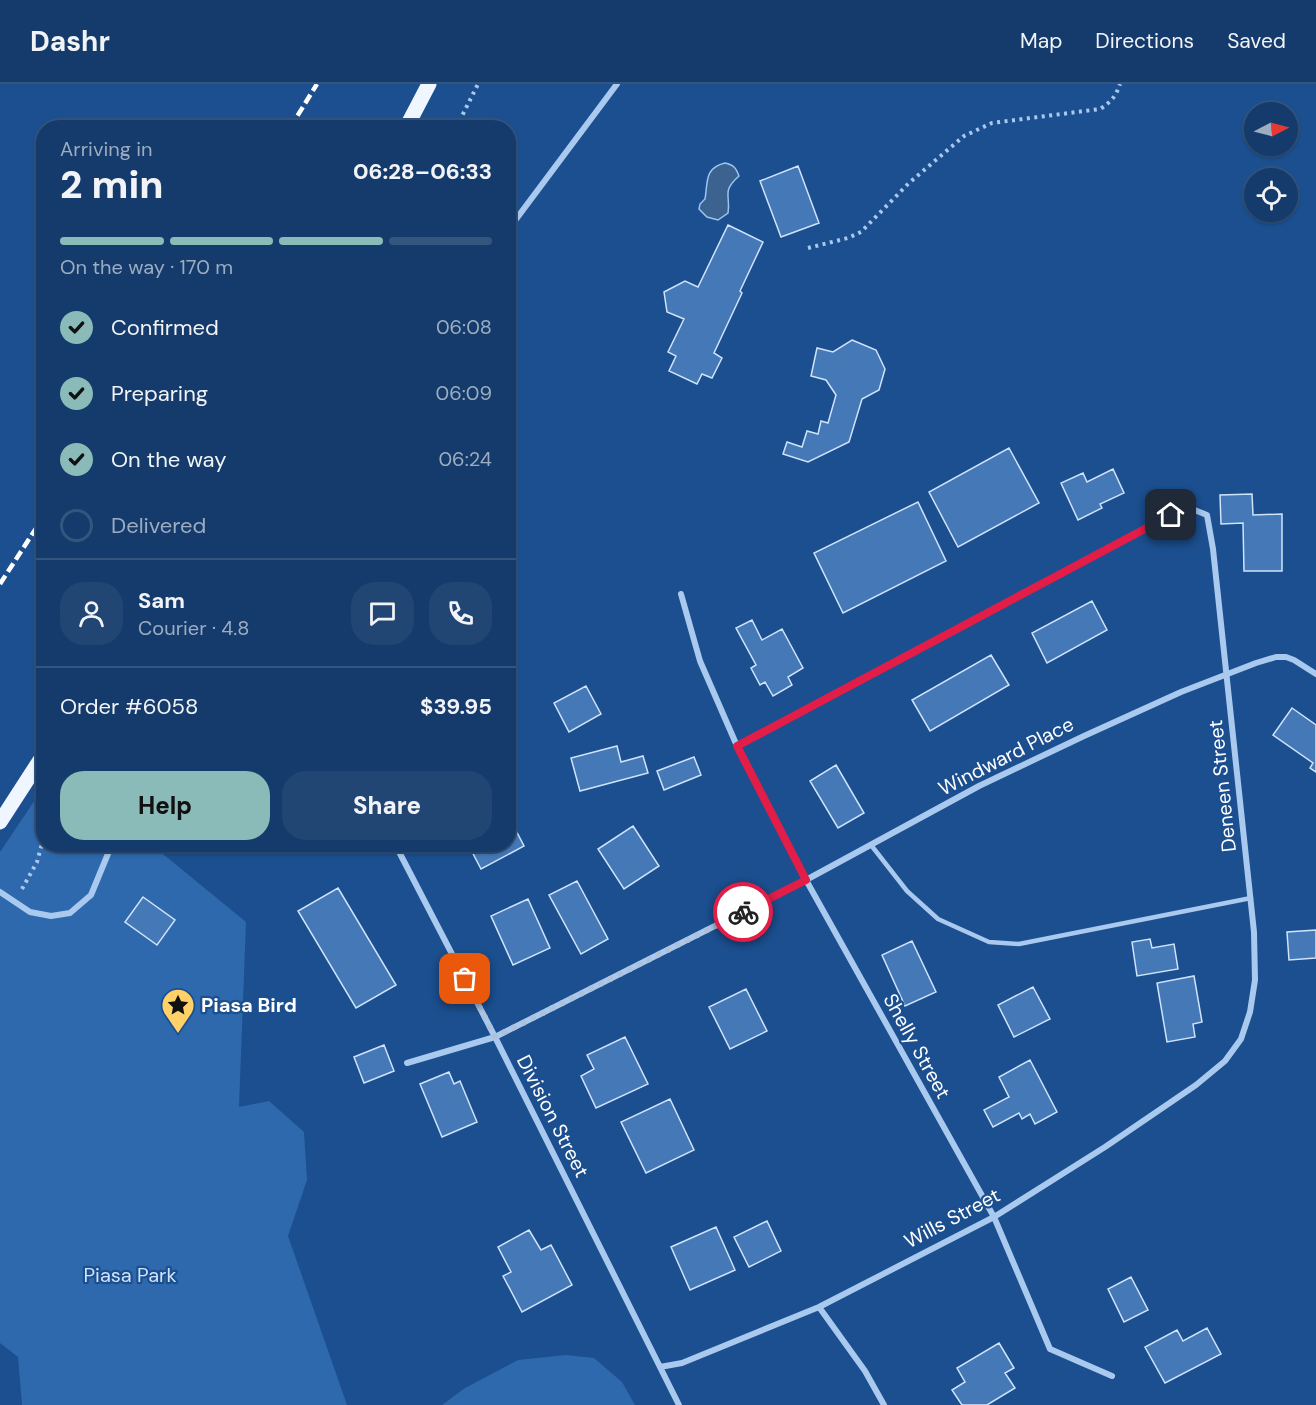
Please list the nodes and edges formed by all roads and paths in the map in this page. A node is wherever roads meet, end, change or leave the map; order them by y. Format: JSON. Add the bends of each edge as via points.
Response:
{"nodes":[{"id":1,"x":429,"y":84,"type":"edge"},
{"id":2,"x":478,"y":84,"type":"edge"},
{"id":3,"x":617,"y":84,"type":"edge"},
{"id":4,"x":1120,"y":84,"type":"edge"},
{"id":5,"x":410,"y":120,"type":"edge"},
{"id":6,"x":460,"y":120,"type":"edge"},
{"id":7,"x":516,"y":219,"type":"edge"},
{"id":8,"x":808,"y":248,"type":"dead end"},
{"id":9,"x":681,"y":594,"type":"dead end"},
{"id":10,"x":1226,"y":674,"type":"junction"},
{"id":11,"x":1316,"y":674,"type":"edge"},
{"id":12,"x":737,"y":746,"type":"junction"},
{"id":13,"x":36,"y":766,"type":"edge"},
{"id":14,"x":0,"y":822,"type":"edge"},
{"id":15,"x":871,"y":844,"type":"junction"},
{"id":16,"x":40,"y":852,"type":"edge"},
{"id":17,"x":109,"y":852,"type":"edge"},
{"id":18,"x":399,"y":852,"type":"edge"},
{"id":19,"x":806,"y":880,"type":"junction"},
{"id":20,"x":0,"y":892,"type":"edge"},
{"id":21,"x":1251,"y":898,"type":"junction"},
{"id":22,"x":14,"y":901,"type":"junction"},
{"id":23,"x":495,"y":1037,"type":"junction"},
{"id":24,"x":1234,"y":1051,"type":"joint"},
{"id":25,"x":407,"y":1063,"type":"dead end"},
{"id":26,"x":994,"y":1216,"type":"junction"},
{"id":27,"x":819,"y":1307,"type":"junction"},
{"id":28,"x":660,"y":1367,"type":"junction"},
{"id":29,"x":1112,"y":1376,"type":"dead end"},
{"id":30,"x":679,"y":1405,"type":"edge"},
{"id":31,"x":884,"y":1405,"type":"edge"}],
"edges":[{"from":1,"to":5,"type":"main road"},
{"from":2,"to":6,"type":"path"},
{"from":3,"to":7,"type":"street"},
{"from":4,"to":8,"type":"path","via":[[1111,103],[1100,109],[992,123],[964,136],[909,183],[861,232]]},
{"from":9,"to":12,"type":"street","name":"Shelly Street","via":[[700,661]]},
{"from":10,"to":11,"type":"street","name":"Windward Place","via":[[1276,657],[1286,657]]},
{"from":10,"to":12,"type":"street","name":"Deneen Street","via":[[1207,515],[1192,509],[1171,515]]},
{"from":10,"to":15,"type":"street","name":"Windward Place","via":[[1084,735]]},
{"from":10,"to":21,"type":"street","name":"Deneen Street"},
{"from":12,"to":19,"type":"street","name":"Shelly Street"},
{"from":13,"to":14,"type":"main road"},
{"from":15,"to":19,"type":"street","name":"Windward Place"},
{"from":15,"to":21,"type":"lane","via":[[907,891],[938,919],[989,942],[1018,944]]},
{"from":16,"to":22,"type":"path"},
{"from":17,"to":22,"type":"street","via":[[91,896],[70,912],[51,916],[30,912]]},
{"from":18,"to":23,"type":"street","name":"Division Street"},
{"from":19,"to":23,"type":"street","name":"Windward Place"},
{"from":19,"to":26,"type":"street","name":"Shelly Street"},
{"from":20,"to":22,"type":"street"},
{"from":21,"to":24,"type":"street","name":"Deneen Street","via":[[1255,980],[1250,1012]]},
{"from":23,"to":25,"type":"street","name":"Windward Place"},
{"from":23,"to":28,"type":"street","name":"Division Street"},
{"from":24,"to":26,"type":"street","name":"Wills Street","via":[[1186,1091],[1105,1147]]},
{"from":26,"to":27,"type":"street","name":"Wills Street"},
{"from":26,"to":29,"type":"street","name":"Shelly Street","via":[[1050,1349]]},
{"from":27,"to":28,"type":"street","name":"Wills Street","via":[[682,1363]]},
{"from":27,"to":31,"type":"street"},
{"from":28,"to":30,"type":"street","name":"Division Street"}]}
